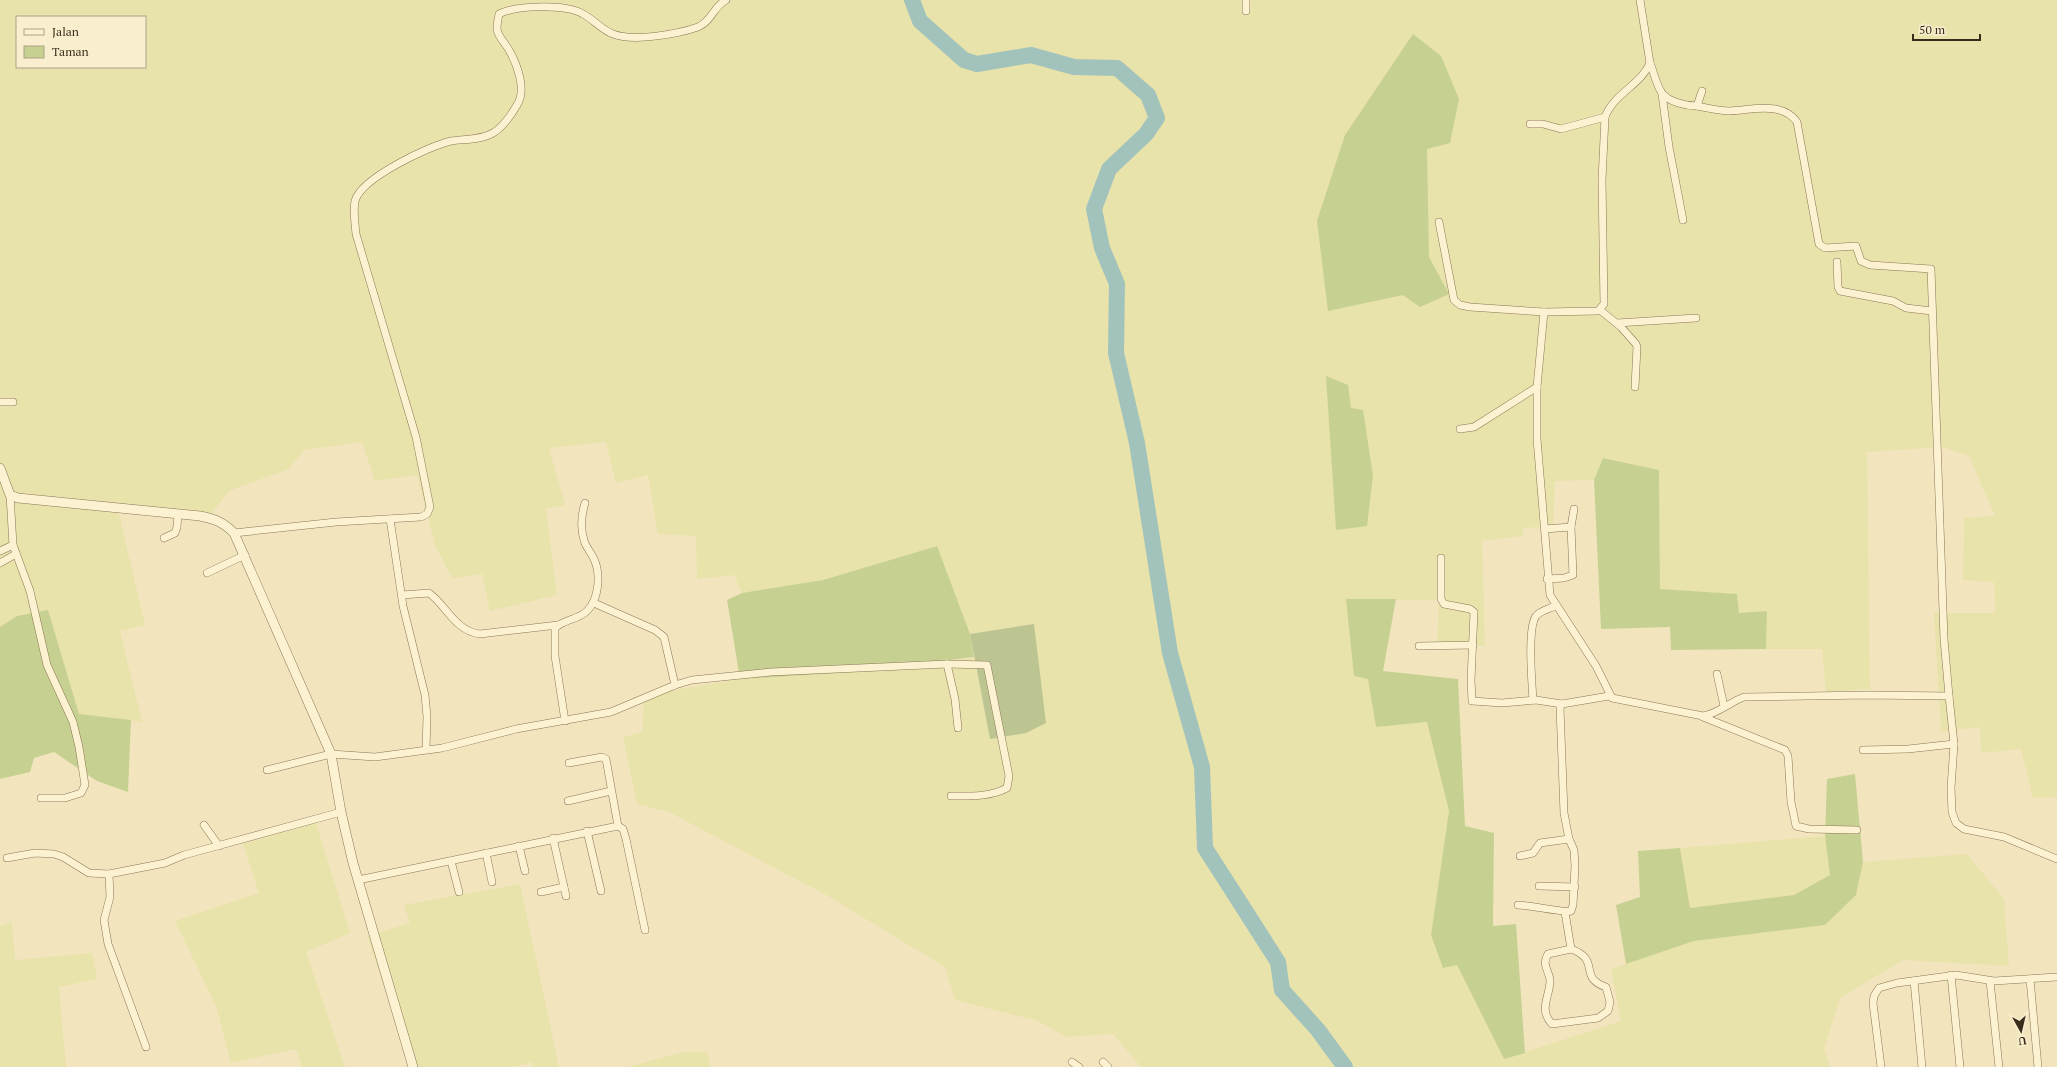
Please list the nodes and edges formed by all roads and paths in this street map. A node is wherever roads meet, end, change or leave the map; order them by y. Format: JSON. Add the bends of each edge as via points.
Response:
{"nodes":[{"id":1,"x":564,"y":0,"type":"edge"},
{"id":2,"x":726,"y":0,"type":"edge"},
{"id":3,"x":1246,"y":0,"type":"edge"},
{"id":4,"x":1640,"y":0,"type":"edge"},
{"id":5,"x":567,"y":8,"type":"junction"},
{"id":6,"x":1246,"y":11,"type":"dead end"},
{"id":7,"x":1650,"y":63,"type":"junction"},
{"id":8,"x":1702,"y":91,"type":"dead end"},
{"id":9,"x":1662,"y":94,"type":"junction"},
{"id":10,"x":1696,"y":106,"type":"junction"},
{"id":11,"x":1605,"y":117,"type":"junction"},
{"id":12,"x":1530,"y":124,"type":"dead end"},
{"id":13,"x":1683,"y":220,"type":"dead end"},
{"id":14,"x":1439,"y":222,"type":"dead end"},
{"id":15,"x":1837,"y":262,"type":"dead end"},
{"id":16,"x":1600,"y":310,"type":"junction"},
{"id":17,"x":1544,"y":312,"type":"junction"},
{"id":18,"x":1932,"y":312,"type":"junction"},
{"id":19,"x":1696,"y":318,"type":"dead end"},
{"id":20,"x":1617,"y":323,"type":"junction"},
{"id":21,"x":1537,"y":387,"type":"junction"},
{"id":22,"x":1635,"y":387,"type":"dead end"},
{"id":23,"x":0,"y":402,"type":"edge"},
{"id":24,"x":13,"y":402,"type":"dead end"},
{"id":25,"x":1460,"y":429,"type":"dead end"},
{"id":26,"x":0,"y":468,"type":"edge"},
{"id":27,"x":10,"y":495,"type":"junction"},
{"id":28,"x":585,"y":503,"type":"dead end"},
{"id":29,"x":1574,"y":509,"type":"dead end"},
{"id":30,"x":178,"y":514,"type":"junction"},
{"id":31,"x":390,"y":519,"type":"junction"},
{"id":32,"x":1571,"y":526,"type":"junction"},
{"id":33,"x":1545,"y":528,"type":"junction"},
{"id":34,"x":234,"y":533,"type":"junction"},
{"id":35,"x":164,"y":538,"type":"dead end"},
{"id":36,"x":13,"y":545,"type":"junction"},
{"id":37,"x":0,"y":551,"type":"edge"},
{"id":38,"x":16,"y":554,"type":"junction"},
{"id":39,"x":245,"y":555,"type":"junction"},
{"id":40,"x":1441,"y":558,"type":"dead end"},
{"id":41,"x":0,"y":563,"type":"edge"},
{"id":42,"x":207,"y":573,"type":"dead end"},
{"id":43,"x":1547,"y":579,"type":"junction"},
{"id":44,"x":402,"y":595,"type":"junction"},
{"id":45,"x":594,"y":603,"type":"junction"},
{"id":46,"x":1555,"y":606,"type":"junction"},
{"id":47,"x":558,"y":625,"type":"junction"},
{"id":48,"x":1473,"y":645,"type":"junction"},
{"id":49,"x":1419,"y":646,"type":"dead end"},
{"id":50,"x":947,"y":664,"type":"junction"},
{"id":51,"x":1717,"y":674,"type":"dead end"},
{"id":52,"x":675,"y":685,"type":"junction"},
{"id":53,"x":1610,"y":696,"type":"junction"},
{"id":54,"x":1949,"y":696,"type":"junction"},
{"id":55,"x":1533,"y":700,"type":"junction"},
{"id":56,"x":1562,"y":704,"type":"junction"},
{"id":57,"x":1724,"y":706,"type":"junction"},
{"id":58,"x":1702,"y":716,"type":"junction"},
{"id":59,"x":566,"y":721,"type":"junction"},
{"id":60,"x":958,"y":728,"type":"dead end"},
{"id":61,"x":1954,"y":744,"type":"junction"},
{"id":62,"x":426,"y":749,"type":"junction"},
{"id":63,"x":1863,"y":750,"type":"dead end"},
{"id":64,"x":330,"y":754,"type":"junction"},
{"id":65,"x":569,"y":763,"type":"dead end"},
{"id":66,"x":267,"y":770,"type":"dead end"},
{"id":67,"x":611,"y":791,"type":"junction"},
{"id":68,"x":951,"y":796,"type":"dead end"},
{"id":69,"x":41,"y":798,"type":"dead end"},
{"id":70,"x":568,"y":801,"type":"dead end"},
{"id":71,"x":341,"y":812,"type":"junction"},
{"id":72,"x":204,"y":825,"type":"dead end"},
{"id":73,"x":618,"y":826,"type":"junction"},
{"id":74,"x":1857,"y":830,"type":"dead end"},
{"id":75,"x":587,"y":832,"type":"junction"},
{"id":76,"x":553,"y":838,"type":"junction"},
{"id":77,"x":1569,"y":839,"type":"junction"},
{"id":78,"x":219,"y":846,"type":"junction"},
{"id":79,"x":519,"y":846,"type":"junction"},
{"id":80,"x":486,"y":853,"type":"junction"},
{"id":81,"x":1520,"y":856,"type":"dead end"},
{"id":82,"x":7,"y":858,"type":"dead end"},
{"id":83,"x":2057,"y":859,"type":"edge"},
{"id":84,"x":451,"y":861,"type":"junction"},
{"id":85,"x":525,"y":871,"type":"dead end"},
{"id":86,"x":109,"y":874,"type":"junction"},
{"id":87,"x":358,"y":880,"type":"junction"},
{"id":88,"x":492,"y":882,"type":"dead end"},
{"id":89,"x":1539,"y":886,"type":"dead end"},
{"id":90,"x":564,"y":887,"type":"junction"},
{"id":91,"x":1576,"y":887,"type":"junction"},
{"id":92,"x":601,"y":891,"type":"dead end"},
{"id":93,"x":459,"y":892,"type":"dead end"},
{"id":94,"x":540,"y":892,"type":"dead end"},
{"id":95,"x":566,"y":896,"type":"dead end"},
{"id":96,"x":1518,"y":904,"type":"dead end"},
{"id":97,"x":1565,"y":912,"type":"junction"},
{"id":98,"x":645,"y":930,"type":"dead end"},
{"id":99,"x":1572,"y":950,"type":"junction"},
{"id":100,"x":1951,"y":976,"type":"junction"},
{"id":101,"x":2057,"y":977,"type":"edge"},
{"id":102,"x":2030,"y":979,"type":"junction"},
{"id":103,"x":1914,"y":981,"type":"junction"},
{"id":104,"x":1990,"y":981,"type":"junction"},
{"id":105,"x":146,"y":1047,"type":"dead end"},
{"id":106,"x":1072,"y":1062,"type":"dead end"},
{"id":107,"x":413,"y":1067,"type":"edge"},
{"id":108,"x":1079,"y":1067,"type":"edge"},
{"id":109,"x":1881,"y":1067,"type":"edge"},
{"id":110,"x":1922,"y":1067,"type":"edge"},
{"id":111,"x":1960,"y":1067,"type":"edge"},
{"id":112,"x":1999,"y":1067,"type":"edge"},
{"id":113,"x":2038,"y":1067,"type":"edge"}],
"edges":[{"from":1,"to":5,"type":"street"},
{"from":2,"to":5,"type":"street","via":[[707,22],[699,27],[646,37],[613,34],[583,14]]},
{"from":3,"to":6,"type":"street"},
{"from":4,"to":7,"type":"street"},
{"from":5,"to":31,"type":"street","via":[[522,9],[499,14],[497,30],[516,62],[520,96],[517,105],[493,133],[450,142],[419,154],[381,174],[360,190],[355,200],[356,234],[416,437],[430,507],[427,514],[421,517]]},
{"from":7,"to":9,"type":"street"},
{"from":7,"to":11,"type":"street","via":[[1644,73],[1622,92]]},
{"from":8,"to":10,"type":"street"},
{"from":9,"to":10,"type":"street","via":[[1674,101]]},
{"from":9,"to":13,"type":"street"},
{"from":10,"to":18,"type":"street","via":[[1731,111],[1752,108],[1782,110],[1791,114],[1797,122],[1819,244],[1825,248],[1856,246],[1861,261],[1870,265],[1931,269]]},
{"from":11,"to":12,"type":"street","via":[[1561,129],[1544,124]]},
{"from":11,"to":16,"type":"street","via":[[1602,180],[1604,299]]},
{"from":14,"to":17,"type":"street","via":[[1454,300],[1470,308]]},
{"from":15,"to":18,"type":"street","via":[[1840,291],[1893,301],[1900,307]]},
{"from":16,"to":17,"type":"street"},
{"from":16,"to":20,"type":"street"},
{"from":17,"to":21,"type":"street"},
{"from":18,"to":54,"type":"street","via":[[1944,639]]},
{"from":19,"to":20,"type":"street"},
{"from":20,"to":22,"type":"street","via":[[1637,347]]},
{"from":21,"to":25,"type":"street","via":[[1474,427]]},
{"from":21,"to":33,"type":"street","via":[[1537,439]]},
{"from":23,"to":24,"type":"street"},
{"from":26,"to":27,"type":"street"},
{"from":27,"to":30,"type":"street","via":[[24,499]]},
{"from":27,"to":36,"type":"street"},
{"from":28,"to":45,"type":"street","via":[[581,522],[583,535],[597,569],[598,589]]},
{"from":29,"to":32,"type":"street"},
{"from":30,"to":34,"type":"street","via":[[216,519],[226,524]]},
{"from":30,"to":35,"type":"street","via":[[178,527],[175,533]]},
{"from":31,"to":34,"type":"street"},
{"from":31,"to":44,"type":"street"},
{"from":32,"to":33,"type":"street"},
{"from":32,"to":43,"type":"street","via":[[1573,575]]},
{"from":33,"to":43,"type":"street"},
{"from":34,"to":39,"type":"street"},
{"from":36,"to":37,"type":"street"},
{"from":36,"to":38,"type":"street"},
{"from":38,"to":41,"type":"street"},
{"from":38,"to":69,"type":"street","via":[[30,591],[47,666],[73,722],[85,785],[81,793],[65,798]]},
{"from":39,"to":42,"type":"street"},
{"from":39,"to":64,"type":"street"},
{"from":40,"to":48,"type":"street","via":[[1442,599],[1447,606],[1474,612]]},
{"from":43,"to":46,"type":"street"},
{"from":44,"to":47,"type":"street","via":[[429,593],[458,624],[472,633]]},
{"from":44,"to":62,"type":"street","via":[[425,695]]},
{"from":45,"to":47,"type":"street","via":[[581,616]]},
{"from":45,"to":52,"type":"street","via":[[655,630],[664,637]]},
{"from":46,"to":53,"type":"street","via":[[1596,666]]},
{"from":46,"to":55,"type":"street","via":[[1540,613],[1533,622]]},
{"from":47,"to":59,"type":"street","via":[[554,634],[555,656]]},
{"from":48,"to":49,"type":"street"},
{"from":48,"to":55,"type":"street","via":[[1472,701],[1502,703]]},
{"from":50,"to":52,"type":"street","via":[[771,672],[692,680]]},
{"from":50,"to":60,"type":"street"},
{"from":50,"to":68,"type":"street","via":[[987,665],[1009,776],[1007,788],[999,792],[982,796]]},
{"from":51,"to":57,"type":"street"},
{"from":52,"to":59,"type":"street","via":[[611,712]]},
{"from":53,"to":56,"type":"street"},
{"from":53,"to":58,"type":"street","via":[[1615,700]]},
{"from":54,"to":57,"type":"street","via":[[1744,697]]},
{"from":54,"to":61,"type":"street"},
{"from":55,"to":56,"type":"street"},
{"from":56,"to":77,"type":"street","via":[[1559,724],[1564,813]]},
{"from":57,"to":58,"type":"street"},
{"from":58,"to":74,"type":"street","via":[[1785,750],[1788,756],[1791,802],[1796,826]]},
{"from":59,"to":62,"type":"street"},
{"from":61,"to":63,"type":"street"},
{"from":61,"to":83,"type":"street","via":[[1950,788],[1952,812],[1956,823],[1964,828],[2004,837]]},
{"from":62,"to":64,"type":"street","via":[[375,757]]},
{"from":64,"to":66,"type":"street"},
{"from":64,"to":71,"type":"street"},
{"from":65,"to":67,"type":"street","via":[[605,758]]},
{"from":67,"to":70,"type":"street"},
{"from":67,"to":73,"type":"street"},
{"from":71,"to":78,"type":"street"},
{"from":71,"to":87,"type":"street"},
{"from":72,"to":78,"type":"street"},
{"from":73,"to":75,"type":"street"},
{"from":73,"to":98,"type":"street","via":[[623,830],[626,839]]},
{"from":75,"to":76,"type":"street"},
{"from":75,"to":92,"type":"street"},
{"from":76,"to":79,"type":"street"},
{"from":76,"to":90,"type":"street"},
{"from":77,"to":81,"type":"street","via":[[1540,843],[1532,853]]},
{"from":77,"to":91,"type":"street","via":[[1574,850]]},
{"from":78,"to":86,"type":"street","via":[[165,863]]},
{"from":79,"to":80,"type":"street"},
{"from":79,"to":85,"type":"street"},
{"from":80,"to":84,"type":"street"},
{"from":80,"to":88,"type":"street"},
{"from":82,"to":86,"type":"street","via":[[35,853],[54,854],[89,873]]},
{"from":84,"to":87,"type":"street"},
{"from":84,"to":93,"type":"street"},
{"from":86,"to":105,"type":"street","via":[[110,897],[104,928]]},
{"from":87,"to":107,"type":"street"},
{"from":89,"to":91,"type":"street"},
{"from":90,"to":94,"type":"street"},
{"from":90,"to":95,"type":"street"},
{"from":91,"to":97,"type":"street","via":[[1571,911]]},
{"from":96,"to":97,"type":"street"},
{"from":97,"to":99,"type":"street"},
{"from":99,"to":99,"type":"street","via":[[1582,953],[1589,962],[1590,976],[1596,984],[1606,988],[1610,1002],[1608,1011],[1598,1018],[1552,1024],[1547,1019],[1545,1008],[1550,983],[1544,960],[1548,954]]},
{"from":100,"to":103,"type":"street"},
{"from":100,"to":104,"type":"street"},
{"from":100,"to":111,"type":"street"},
{"from":101,"to":102,"type":"street"},
{"from":102,"to":104,"type":"street"},
{"from":102,"to":113,"type":"street"},
{"from":103,"to":109,"type":"street","via":[[1879,988],[1874,996]]},
{"from":103,"to":110,"type":"street"},
{"from":104,"to":112,"type":"street"},
{"from":106,"to":108,"type":"street"}]}
